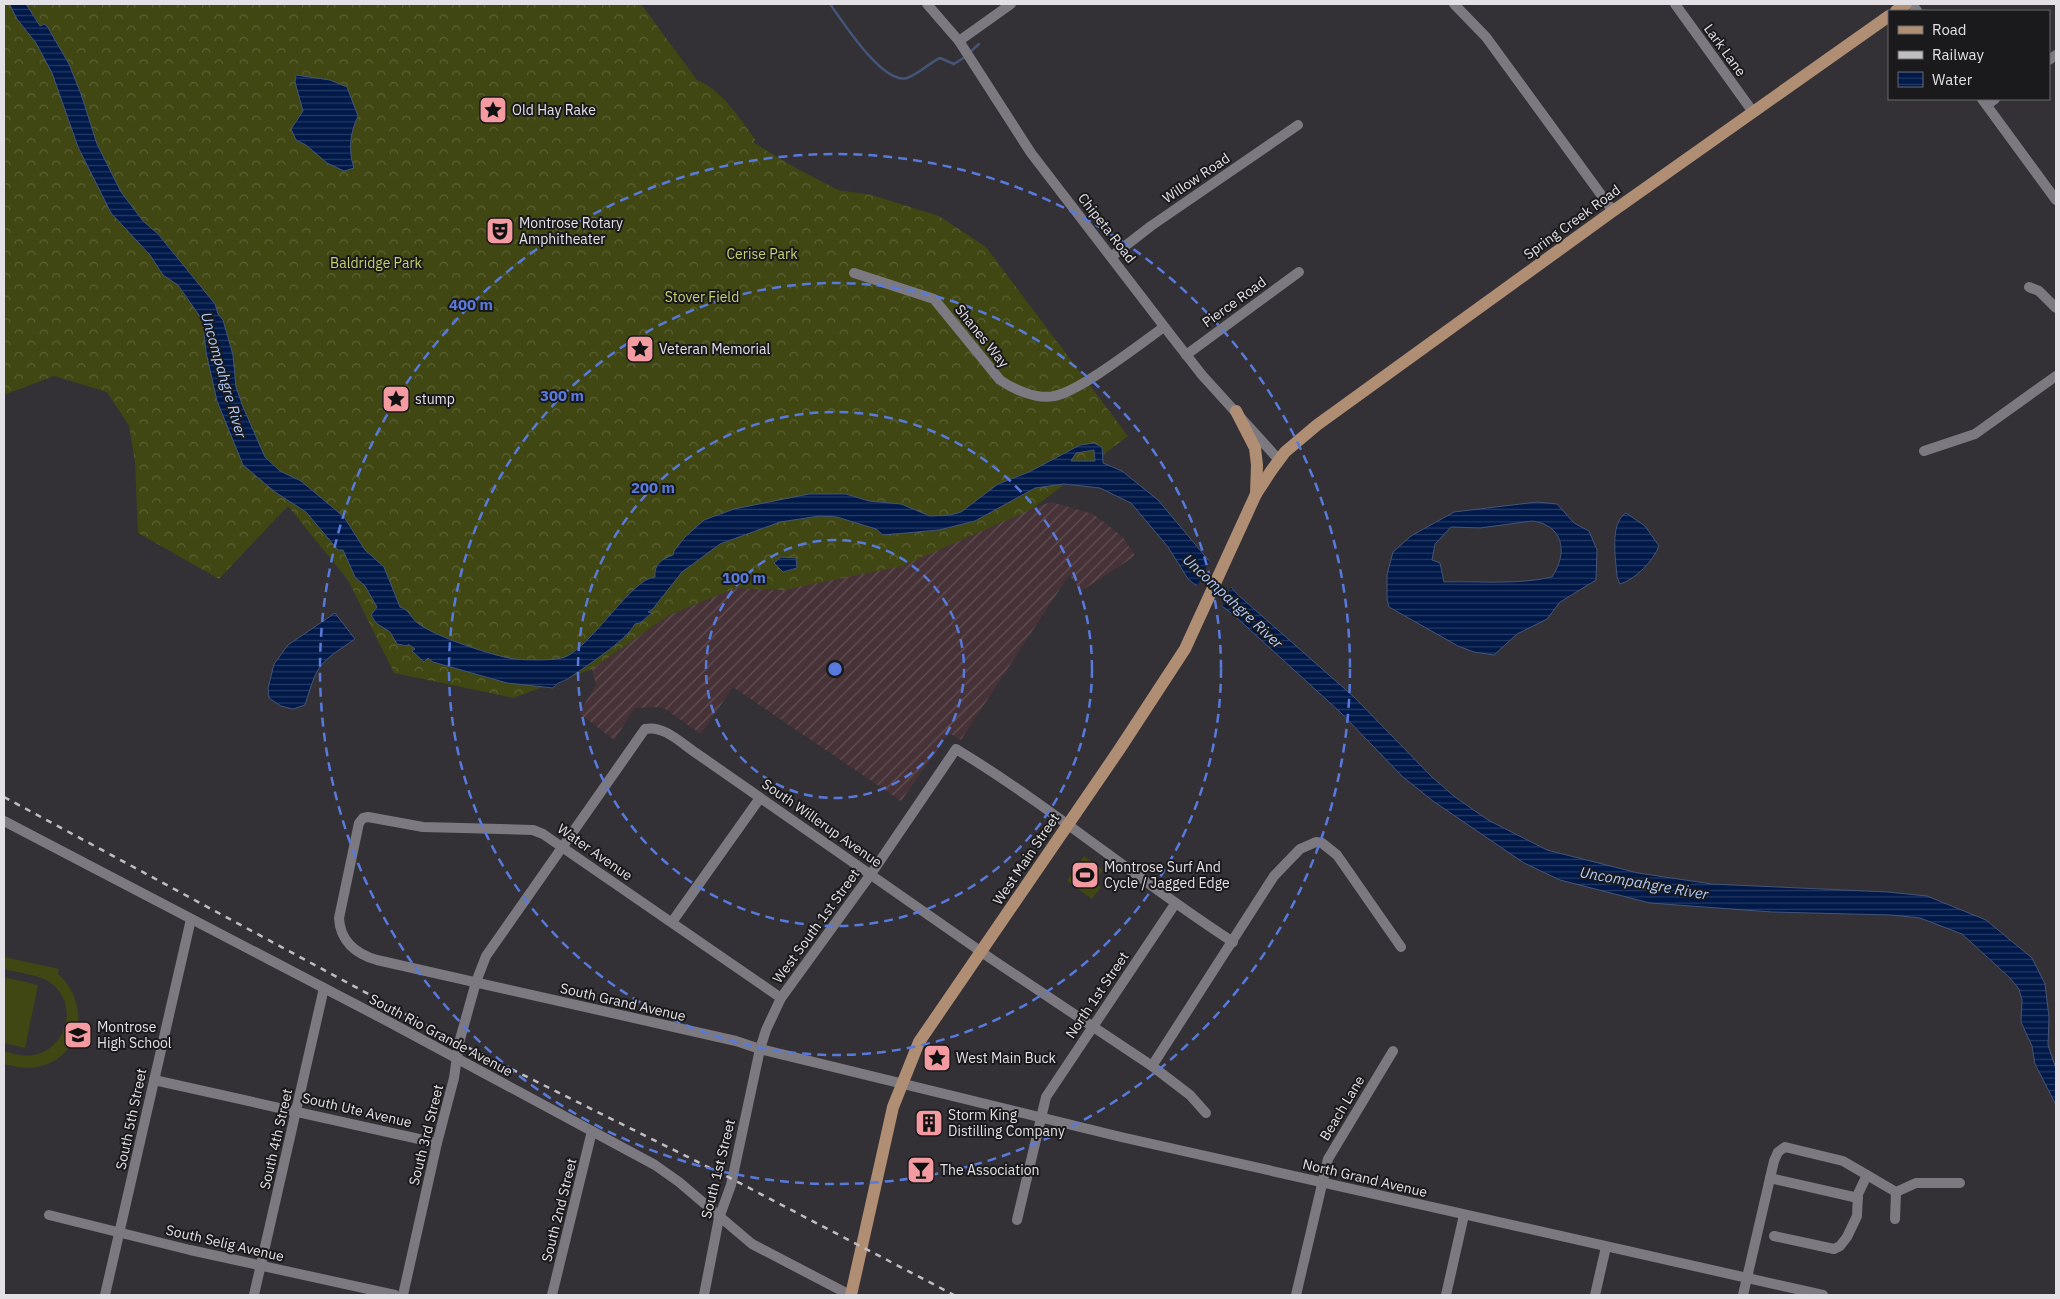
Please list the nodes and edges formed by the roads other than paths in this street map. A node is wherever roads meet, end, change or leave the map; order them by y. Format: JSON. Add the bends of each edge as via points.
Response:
{"nodes":[{"id":1,"x":926,"y":4,"type":"edge"},
{"id":2,"x":1011,"y":4,"type":"edge"},
{"id":3,"x":1454,"y":4,"type":"edge"},
{"id":4,"x":1675,"y":4,"type":"edge"},
{"id":5,"x":1888,"y":17,"type":"edge"},
{"id":6,"x":959,"y":41,"type":"junction"},
{"id":7,"x":1988,"y":101,"type":"edge"},
{"id":8,"x":1753,"y":112,"type":"junction"},
{"id":9,"x":1298,"y":125,"type":"dead end"},
{"id":10,"x":2056,"y":200,"type":"edge"},
{"id":11,"x":1613,"y":210,"type":"junction"},
{"id":12,"x":1111,"y":257,"type":"junction"},
{"id":13,"x":1299,"y":272,"type":"dead end"},
{"id":14,"x":854,"y":273,"type":"dead end"},
{"id":15,"x":2029,"y":287,"type":"dead end"},
{"id":16,"x":2056,"y":308,"type":"edge"},
{"id":17,"x":1164,"y":327,"type":"junction"},
{"id":18,"x":1186,"y":355,"type":"junction"},
{"id":19,"x":2056,"y":376,"type":"edge"},
{"id":20,"x":1236,"y":411,"type":"junction"},
{"id":21,"x":1924,"y":450,"type":"dead end"},
{"id":22,"x":1279,"y":460,"type":"junction"},
{"id":23,"x":1256,"y":494,"type":"junction"},
{"id":24,"x":645,"y":729,"type":"joint"},
{"id":25,"x":760,"y":798,"type":"junction"},
{"id":26,"x":4,"y":821,"type":"edge"},
{"id":27,"x":1067,"y":824,"type":"junction"},
{"id":28,"x":561,"y":846,"type":"junction"},
{"id":29,"x":871,"y":874,"type":"junction"},
{"id":30,"x":1175,"y":904,"type":"junction"},
{"id":31,"x":192,"y":919,"type":"junction"},
{"id":32,"x":672,"y":922,"type":"junction"},
{"id":33,"x":344,"y":938,"type":"joint"},
{"id":34,"x":1233,"y":942,"type":"junction"},
{"id":35,"x":1401,"y":947,"type":"dead end"},
{"id":36,"x":981,"y":951,"type":"junction"},
{"id":37,"x":476,"y":982,"type":"junction"},
{"id":38,"x":324,"y":988,"type":"junction"},
{"id":39,"x":781,"y":998,"type":"junction"},
{"id":40,"x":1092,"y":1025,"type":"junction"},
{"id":41,"x":760,"y":1049,"type":"junction"},
{"id":42,"x":1393,"y":1051,"type":"dead end"},
{"id":43,"x":457,"y":1059,"type":"junction"},
{"id":44,"x":1152,"y":1066,"type":"junction"},
{"id":45,"x":154,"y":1080,"type":"junction"},
{"id":46,"x":902,"y":1084,"type":"junction"},
{"id":47,"x":296,"y":1110,"type":"junction"},
{"id":48,"x":1206,"y":1114,"type":"dead end"},
{"id":49,"x":1041,"y":1116,"type":"junction"},
{"id":50,"x":592,"y":1131,"type":"junction"},
{"id":51,"x":437,"y":1143,"type":"junction"},
{"id":52,"x":1867,"y":1175,"type":"junction"},
{"id":53,"x":1770,"y":1178,"type":"junction"},
{"id":54,"x":1322,"y":1182,"type":"junction"},
{"id":55,"x":1960,"y":1182,"type":"dead end"},
{"id":56,"x":1896,"y":1192,"type":"junction"},
{"id":57,"x":1858,"y":1198,"type":"junction"},
{"id":58,"x":49,"y":1215,"type":"dead end"},
{"id":59,"x":1464,"y":1215,"type":"junction"},
{"id":60,"x":719,"y":1218,"type":"junction"},
{"id":61,"x":1895,"y":1219,"type":"dead end"},
{"id":62,"x":1017,"y":1220,"type":"dead end"},
{"id":63,"x":120,"y":1232,"type":"junction"},
{"id":64,"x":1774,"y":1236,"type":"dead end"},
{"id":65,"x":1606,"y":1247,"type":"junction"},
{"id":66,"x":261,"y":1265,"type":"junction"},
{"id":67,"x":1748,"y":1278,"type":"junction"},
{"id":68,"x":105,"y":1295,"type":"edge"},
{"id":69,"x":254,"y":1295,"type":"edge"},
{"id":70,"x":395,"y":1295,"type":"edge"},
{"id":71,"x":403,"y":1295,"type":"edge"},
{"id":72,"x":552,"y":1295,"type":"edge"},
{"id":73,"x":704,"y":1295,"type":"edge"},
{"id":74,"x":850,"y":1295,"type":"edge"},
{"id":75,"x":1296,"y":1295,"type":"edge"},
{"id":76,"x":1446,"y":1295,"type":"edge"},
{"id":77,"x":1595,"y":1295,"type":"edge"},
{"id":78,"x":1744,"y":1295,"type":"edge"},
{"id":79,"x":1823,"y":1295,"type":"edge"}],
"edges":[{"from":1,"to":6,"type":"street","name":"Chipeta Road"},
{"from":2,"to":6,"type":"street"},
{"from":3,"to":11,"type":"street","via":[[1486,37]]},
{"from":4,"to":8,"type":"street","name":"Lark Lane"},
{"from":5,"to":8,"type":"main road","name":"Spring Creek Road"},
{"from":6,"to":12,"type":"street","name":"Chipeta Road","via":[[1031,153]]},
{"from":7,"to":10,"type":"street"},
{"from":8,"to":11,"type":"main road","name":"Spring Creek Road"},
{"from":9,"to":12,"type":"street","name":"Willow Road"},
{"from":11,"to":22,"type":"main road","name":"Spring Creek Road","via":[[1317,426]]},
{"from":12,"to":17,"type":"street","name":"Chipeta Road"},
{"from":13,"to":18,"type":"street","name":"Pierce Road"},
{"from":14,"to":17,"type":"street","name":"Shanes Way","via":[[934,300],[1000,380],[1034,394],[1053,397],[1074,389]]},
{"from":15,"to":16,"type":"street","via":[[2040,291]]},
{"from":17,"to":18,"type":"street","name":"Chipeta Road"},
{"from":18,"to":20,"type":"street","name":"Chipeta Road"},
{"from":19,"to":21,"type":"street","via":[[1974,434]]},
{"from":20,"to":22,"type":"street","name":"Chipeta Road"},
{"from":20,"to":23,"type":"main road","via":[[1255,448]]},
{"from":22,"to":23,"type":"main road","name":"West Main Street"},
{"from":23,"to":27,"type":"main road","name":"West Main Street","via":[[1184,650]]},
{"from":24,"to":25,"type":"street","name":"South Willerup Avenue","via":[[653,727],[666,733]]},
{"from":24,"to":28,"type":"street","name":"South 3rd Street"},
{"from":25,"to":29,"type":"street","name":"South Willerup Avenue"},
{"from":25,"to":32,"type":"street"},
{"from":26,"to":31,"type":"street","name":"South Rio Grande Avenue"},
{"from":27,"to":29,"type":"street","name":"West South 1st Street","via":[[956,748]]},
{"from":27,"to":30,"type":"street"},
{"from":27,"to":36,"type":"main road","name":"West Main Street"},
{"from":28,"to":32,"type":"street","name":"Water Avenue"},
{"from":28,"to":33,"type":"street","name":"Water Avenue","via":[[532,830],[423,826],[363,818],[358,828],[339,918]]},
{"from":28,"to":37,"type":"street","name":"South 3rd Street","via":[[486,956]]},
{"from":29,"to":36,"type":"street","name":"South Willerup Avenue"},
{"from":29,"to":39,"type":"street","name":"West South 1st Street"},
{"from":30,"to":34,"type":"street"},
{"from":30,"to":40,"type":"street","name":"North 1st Street"},
{"from":31,"to":38,"type":"street","name":"South Rio Grande Avenue"},
{"from":31,"to":45,"type":"street","name":"South 5th Street"},
{"from":32,"to":39,"type":"street","name":"Water Avenue"},
{"from":33,"to":37,"type":"street","name":"South Grand Avenue","via":[[357,952],[372,959]]},
{"from":34,"to":35,"type":"street","via":[[1274,876],[1300,849],[1316,842],[1330,847],[1337,854]]},
{"from":34,"to":44,"type":"street"},
{"from":36,"to":40,"type":"street","name":"South Willerup Avenue"},
{"from":36,"to":46,"type":"main road","name":"West Main Street","via":[[919,1042]]},
{"from":37,"to":41,"type":"street","name":"South Grand Avenue"},
{"from":37,"to":43,"type":"street","name":"South 3rd Street"},
{"from":38,"to":43,"type":"street","name":"South Rio Grande Avenue"},
{"from":38,"to":47,"type":"street","name":"South 4th Street"},
{"from":39,"to":41,"type":"street","name":"West South 1st Street"},
{"from":40,"to":44,"type":"street","name":"South Willerup Avenue"},
{"from":40,"to":49,"type":"street","name":"North 1st Street","via":[[1046,1097]]},
{"from":41,"to":46,"type":"street","name":"South Grand Avenue"},
{"from":41,"to":60,"type":"street","name":"South 1st Street","via":[[731,1185]]},
{"from":42,"to":54,"type":"street","name":"Beach Lane","via":[[1328,1159]]},
{"from":43,"to":50,"type":"street","name":"South Rio Grande Avenue"},
{"from":43,"to":51,"type":"street","name":"South 3rd Street"},
{"from":44,"to":48,"type":"street","name":"South Willerup Avenue","via":[[1190,1095]]},
{"from":45,"to":47,"type":"street","name":"South Ute Avenue"},
{"from":45,"to":63,"type":"street","name":"South 5th Street"},
{"from":46,"to":49,"type":"street","name":"North Grand Avenue"},
{"from":46,"to":74,"type":"main road","name":"West Main Street","via":[[886,1136]]},
{"from":47,"to":51,"type":"street","name":"South Ute Avenue"},
{"from":47,"to":66,"type":"street","name":"South 4th Street"},
{"from":49,"to":54,"type":"street","name":"North Grand Avenue"},
{"from":49,"to":62,"type":"street","name":"North 1st Street"},
{"from":50,"to":60,"type":"street","name":"South Rio Grande Avenue","via":[[655,1165]]},
{"from":50,"to":72,"type":"street","name":"South 2nd Street"},
{"from":51,"to":71,"type":"street","name":"South 3rd Street"},
{"from":52,"to":53,"type":"street","via":[[1843,1161],[1785,1147],[1778,1152]]},
{"from":52,"to":56,"type":"street"},
{"from":52,"to":57,"type":"street"},
{"from":53,"to":57,"type":"street"},
{"from":53,"to":67,"type":"street"},
{"from":54,"to":59,"type":"street","name":"North Grand Avenue"},
{"from":54,"to":75,"type":"street","name":"Beach Lane"},
{"from":55,"to":56,"type":"street","via":[[1916,1183]]},
{"from":56,"to":61,"type":"street"},
{"from":57,"to":64,"type":"street","via":[[1857,1216],[1847,1237],[1834,1249]]},
{"from":58,"to":63,"type":"street","name":"South Selig Avenue"},
{"from":59,"to":65,"type":"street","name":"North Grand Avenue"},
{"from":59,"to":76,"type":"street"},
{"from":60,"to":73,"type":"street","name":"South 1st Street"},
{"from":60,"to":74,"type":"street","name":"South Rio Grande Avenue","via":[[752,1244]]},
{"from":63,"to":66,"type":"street","name":"South Selig Avenue"},
{"from":63,"to":68,"type":"street","name":"South 5th Street"},
{"from":65,"to":67,"type":"street","name":"North Grand Avenue"},
{"from":65,"to":77,"type":"street"},
{"from":66,"to":69,"type":"street","name":"South 4th Street"},
{"from":66,"to":70,"type":"street","name":"South Selig Avenue"},
{"from":67,"to":78,"type":"street"},
{"from":67,"to":79,"type":"street","name":"North Grand Avenue"}]}
